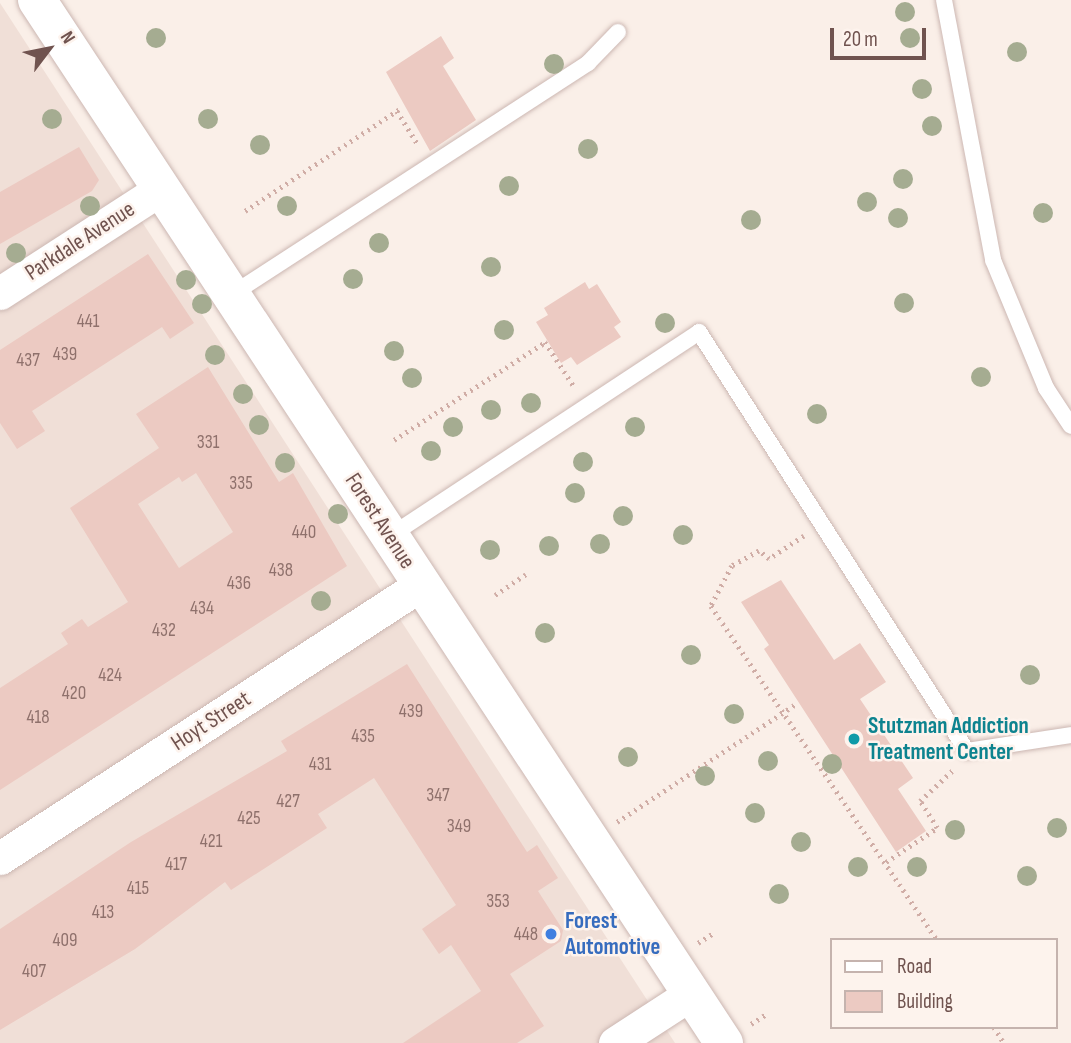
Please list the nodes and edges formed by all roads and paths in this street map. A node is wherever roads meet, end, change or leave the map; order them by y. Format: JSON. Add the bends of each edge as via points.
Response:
{"nodes":[{"id":1,"x":37,"y":0,"type":"edge"},
{"id":2,"x":944,"y":0,"type":"edge"},
{"id":3,"x":618,"y":32,"type":"dead end"},
{"id":4,"x":426,"y":158,"type":"dead end"},
{"id":5,"x":161,"y":189,"type":"junction"},
{"id":6,"x":245,"y":211,"type":"dead end"},
{"id":7,"x":0,"y":293,"type":"edge"},
{"id":8,"x":231,"y":295,"type":"junction"},
{"id":9,"x":578,"y":393,"type":"dead end"},
{"id":10,"x":1071,"y":426,"type":"edge"},
{"id":11,"x":394,"y":440,"type":"dead end"},
{"id":12,"x":813,"y":530,"type":"dead end"},
{"id":13,"x":390,"y":536,"type":"junction"},
{"id":14,"x":526,"y":574,"type":"dead end"},
{"id":15,"x":422,"y":584,"type":"junction"},
{"id":16,"x":495,"y":595,"type":"dead end"},
{"id":17,"x":796,"y":704,"type":"dead end"},
{"id":18,"x":782,"y":714,"type":"junction"},
{"id":19,"x":1071,"y":735,"type":"edge"},
{"id":20,"x":942,"y":786,"type":"dead end"},
{"id":21,"x":613,"y":825,"type":"dead end"},
{"id":22,"x":0,"y":858,"type":"edge"},
{"id":23,"x":886,"y":862,"type":"junction"},
{"id":24,"x":715,"y":932,"type":"dead end"},
{"id":25,"x":936,"y":938,"type":"edge"},
{"id":26,"x":692,"y":947,"type":"dead end"},
{"id":27,"x":692,"y":993,"type":"junction"},
{"id":28,"x":768,"y":1013,"type":"dead end"},
{"id":29,"x":734,"y":1036,"type":"edge"},
{"id":30,"x":615,"y":1043,"type":"edge"}],
"edges":[{"from":1,"to":5,"type":"street","name":"Forest Avenue"},
{"from":2,"to":10,"type":"lane","via":[[993,260],[1046,388]]},
{"from":3,"to":8,"type":"lane","via":[[588,64]]},
{"from":4,"to":6,"type":"path","via":[[399,110]]},
{"from":5,"to":7,"type":"street","name":"Parkdale Avenue"},
{"from":5,"to":8,"type":"street","name":"Forest Avenue"},
{"from":8,"to":13,"type":"street","name":"Forest Avenue"},
{"from":9,"to":11,"type":"path","via":[[546,342]]},
{"from":12,"to":18,"type":"path","via":[[769,559],[760,551],[732,566],[711,606]]},
{"from":13,"to":15,"type":"street","name":"Forest Avenue"},
{"from":13,"to":19,"type":"lane","via":[[699,332],[967,751]]},
{"from":14,"to":16,"type":"path"},
{"from":15,"to":22,"type":"street","name":"Hoyt Street"},
{"from":15,"to":27,"type":"street","name":"Forest Avenue"},
{"from":17,"to":18,"type":"path"},
{"from":18,"to":21,"type":"path"},
{"from":18,"to":23,"type":"path"},
{"from":20,"to":23,"type":"path","via":[[920,801],[937,828]]},
{"from":23,"to":25,"type":"path"},
{"from":24,"to":26,"type":"path"},
{"from":27,"to":29,"type":"street","name":"Forest Avenue"},
{"from":27,"to":30,"type":"street"},
{"from":28,"to":29,"type":"path"}]}
